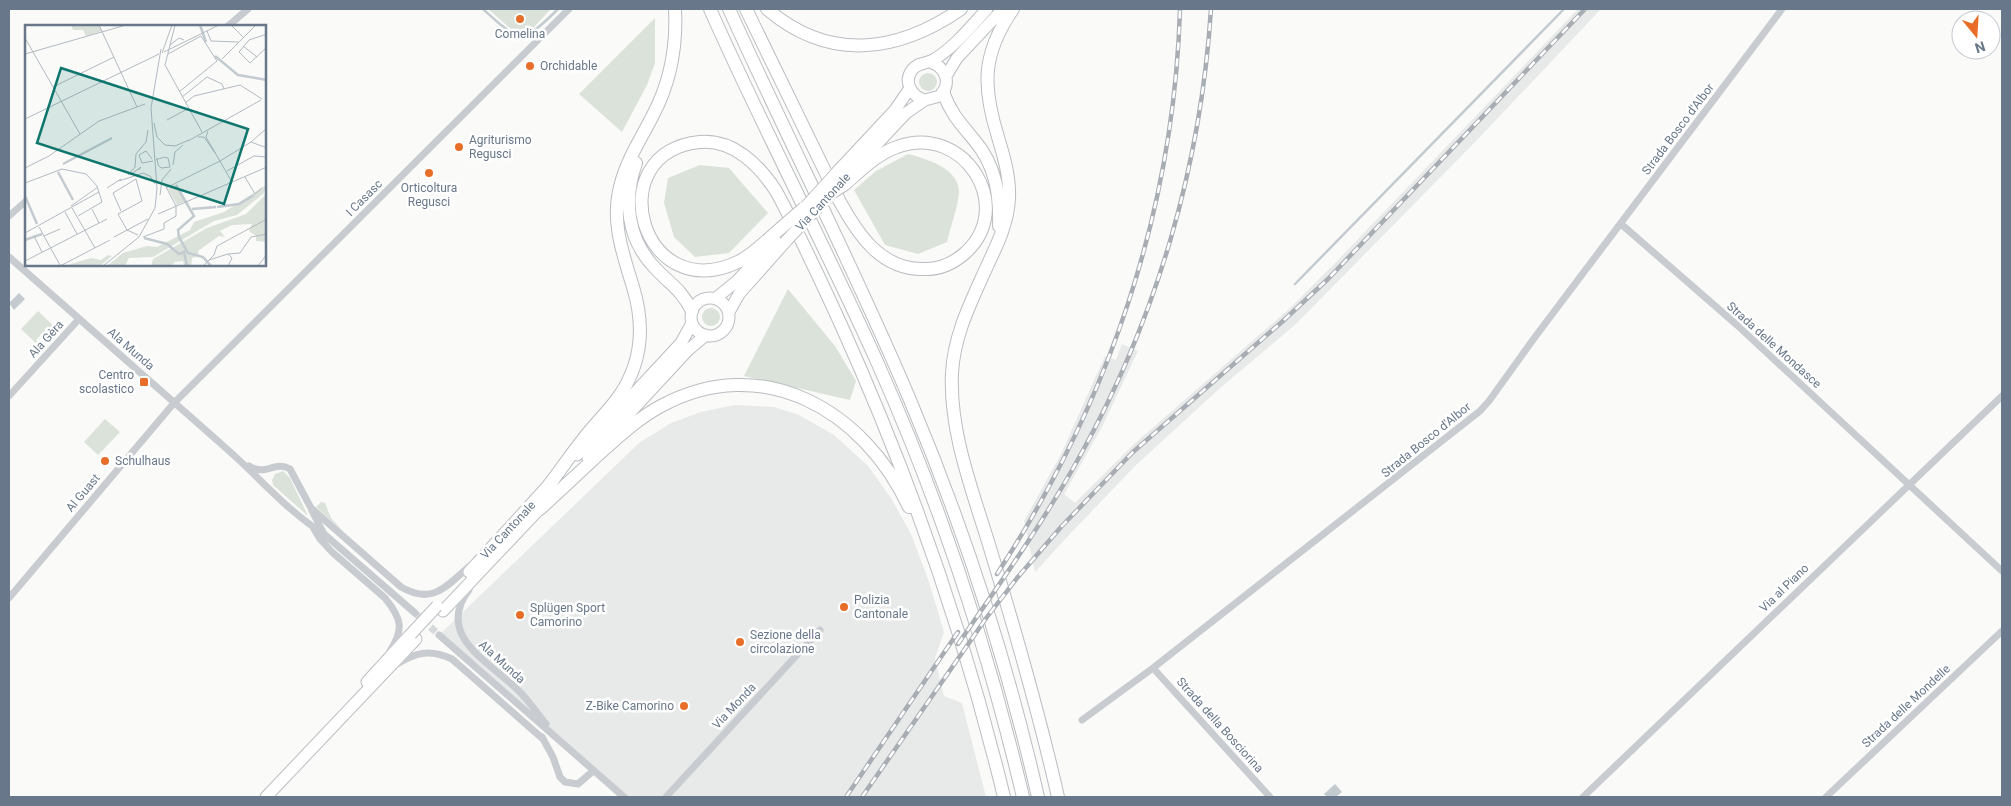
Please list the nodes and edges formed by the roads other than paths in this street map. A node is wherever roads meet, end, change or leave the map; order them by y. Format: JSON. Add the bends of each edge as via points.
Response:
{"nodes":[{"id":1,"x":248,"y":9,"type":"edge"},
{"id":2,"x":570,"y":9,"type":"edge"},
{"id":3,"x":675,"y":9,"type":"edge"},
{"id":4,"x":710,"y":9,"type":"edge"},
{"id":5,"x":729,"y":9,"type":"edge"},
{"id":6,"x":746,"y":9,"type":"edge"},
{"id":7,"x":767,"y":9,"type":"edge"},
{"id":8,"x":961,"y":9,"type":"edge"},
{"id":9,"x":987,"y":9,"type":"edge"},
{"id":10,"x":1003,"y":9,"type":"edge"},
{"id":11,"x":1013,"y":9,"type":"edge"},
{"id":12,"x":1782,"y":9,"type":"edge"},
{"id":13,"x":229,"y":25,"type":"edge"},
{"id":14,"x":930,"y":62,"type":"junction"},
{"id":15,"x":946,"y":76,"type":"junction"},
{"id":16,"x":910,"y":88,"type":"junction"},
{"id":17,"x":943,"y":92,"type":"junction"},
{"id":18,"x":925,"y":100,"type":"junction"},
{"id":19,"x":652,"y":116,"type":"junction"},
{"id":20,"x":842,"y":179,"type":"junction"},
{"id":21,"x":831,"y":193,"type":"joint"},
{"id":22,"x":25,"y":202,"type":"edge"},
{"id":23,"x":804,"y":208,"type":"joint"},
{"id":24,"x":9,"y":216,"type":"edge"},
{"id":25,"x":1622,"y":224,"type":"junction"},
{"id":26,"x":784,"y":233,"type":"junction"},
{"id":27,"x":995,"y":251,"type":"junction"},
{"id":28,"x":9,"y":257,"type":"edge"},
{"id":29,"x":716,"y":298,"type":"junction"},
{"id":30,"x":729,"y":312,"type":"junction"},
{"id":31,"x":692,"y":317,"type":"junction"},
{"id":32,"x":79,"y":319,"type":"junction"},
{"id":33,"x":706,"y":335,"type":"junction"},
{"id":34,"x":9,"y":396,"type":"edge"},
{"id":35,"x":2002,"y":396,"type":"edge"},
{"id":36,"x":174,"y":403,"type":"junction"},
{"id":37,"x":238,"y":459,"type":"junction"},
{"id":38,"x":273,"y":468,"type":"junction"},
{"id":39,"x":1909,"y":484,"type":"junction"},
{"id":40,"x":549,"y":485,"type":"junction"},
{"id":41,"x":270,"y":488,"type":"junction"},
{"id":42,"x":311,"y":508,"type":"junction"},
{"id":43,"x":540,"y":509,"type":"junction"},
{"id":44,"x":313,"y":527,"type":"junction"},
{"id":45,"x":324,"y":534,"type":"junction"},
{"id":46,"x":498,"y":548,"type":"junction"},
{"id":47,"x":937,"y":568,"type":"junction"},
{"id":48,"x":2002,"y":571,"type":"edge"},
{"id":49,"x":9,"y":598,"type":"edge"},
{"id":50,"x":415,"y":613,"type":"tunnel mouth"},
{"id":51,"x":820,"y":630,"type":"dead end"},
{"id":52,"x":2002,"y":631,"type":"edge"},
{"id":53,"x":439,"y":635,"type":"tunnel mouth"},
{"id":54,"x":386,"y":666,"type":"junction"},
{"id":55,"x":1153,"y":668,"type":"junction"},
{"id":56,"x":524,"y":710,"type":"junction"},
{"id":57,"x":1082,"y":720,"type":"dead end"},
{"id":58,"x":553,"y":735,"type":"junction"},
{"id":59,"x":543,"y":740,"type":"junction"},
{"id":60,"x":593,"y":770,"type":"junction"},
{"id":61,"x":266,"y":797,"type":"edge"},
{"id":62,"x":624,"y":797,"type":"edge"},
{"id":63,"x":666,"y":797,"type":"edge"},
{"id":64,"x":1004,"y":797,"type":"edge"},
{"id":65,"x":1023,"y":797,"type":"edge"},
{"id":66,"x":1038,"y":797,"type":"edge"},
{"id":67,"x":1058,"y":797,"type":"edge"},
{"id":68,"x":1270,"y":797,"type":"edge"},
{"id":69,"x":1583,"y":797,"type":"edge"},
{"id":70,"x":1826,"y":797,"type":"edge"}],
"edges":[{"from":1,"to":13,"type":"street"},
{"from":2,"to":36,"type":"street","name":"I Casasc"},
{"from":3,"to":19,"type":"highway","via":[[673,59],[665,88]]},
{"from":4,"to":65,"type":"highway","via":[[838,275],[901,416],[970,603]]},
{"from":5,"to":66,"type":"highway","via":[[881,334],[936,466],[999,648]]},
{"from":6,"to":20,"type":"highway","via":[[839,200],[856,230],[870,246],[887,260],[906,268],[937,268],[966,252],[976,240],[983,223],[985,200],[977,174],[959,154],[934,143],[916,142],[896,147]]},
{"from":7,"to":8,"type":"highway","via":[[807,35],[836,44],[862,46],[909,37]]},
{"from":9,"to":14,"type":"main road","via":[[951,46]]},
{"from":10,"to":15,"type":"main road","via":[[956,58]]},
{"from":11,"to":27,"type":"highway","via":[[996,35],[986,72],[989,108],[1009,186],[1006,219]]},
{"from":12,"to":25,"type":"street","name":"Strada Bosco d'Albor"},
{"from":14,"to":15,"type":"main road","via":[[941,68]]},
{"from":14,"to":16,"type":"main road","via":[[920,64],[912,71]]},
{"from":15,"to":17,"type":"main road"},
{"from":16,"to":18,"type":"main road"},
{"from":16,"to":20,"type":"main road","name":"Via Cantonale"},
{"from":17,"to":18,"type":"main road","via":[[936,98]]},
{"from":17,"to":27,"type":"highway","via":[[955,118],[982,151],[995,179],[999,215]]},
{"from":18,"to":20,"type":"main road","name":"Via Cantonale","via":[[906,113]]},
{"from":19,"to":31,"type":"highway","via":[[631,180],[628,197],[630,219],[644,254],[679,289]]},
{"from":19,"to":40,"type":"highway","via":[[627,165],[617,205],[619,238],[640,319],[638,358],[618,398]]},
{"from":20,"to":21,"type":"highway","bridge":true},
{"from":20,"to":23,"type":"main road","name":"Via Cantonale","bridge":true},
{"from":21,"to":26,"type":"main road","name":"Via Cantonale","bridge":true},
{"from":22,"to":24,"type":"street"},
{"from":23,"to":26,"type":"highway","bridge":true},
{"from":25,"to":39,"type":"street","name":"Strada delle Mondasce"},
{"from":25,"to":55,"type":"street","name":"Strada Bosco d'Albor","via":[[1480,411]]},
{"from":26,"to":29,"type":"main road","name":"Via Cantonale"},
{"from":26,"to":30,"type":"main road","name":"Via Cantonale"},
{"from":26,"to":47,"type":"highway","via":[[734,263],[709,269],[682,265],[660,251],[646,230],[641,208],[644,185],[654,166],[667,154],[704,142],[726,146],[741,154],[769,180],[808,254],[864,376]]},
{"from":27,"to":67,"type":"highway","via":[[956,341],[952,372],[953,404],[963,455],[1021,651]]},
{"from":28,"to":32,"type":"street","name":"Ala Munda"},
{"from":29,"to":30,"type":"main road"},
{"from":29,"to":31,"type":"main road","via":[[710,297],[694,305]]},
{"from":30,"to":33,"type":"main road","via":[[725,329],[716,335]]},
{"from":31,"to":33,"type":"main road","via":[[697,331]]},
{"from":31,"to":40,"type":"main road","name":"Via Cantonale","via":[[681,343]]},
{"from":32,"to":34,"type":"street","name":"Ala Gèra"},
{"from":32,"to":36,"type":"street","name":"Ala Munda"},
{"from":33,"to":43,"type":"main road","name":"Via Cantonale","via":[[688,350]]},
{"from":35,"to":39,"type":"street","name":"Via al Piano"},
{"from":36,"to":37,"type":"street","name":"Ala Munda"},
{"from":36,"to":49,"type":"street","name":"Al Guast"},
{"from":37,"to":38,"type":"street","name":"Ala Munda","via":[[259,471]]},
{"from":37,"to":41,"type":"street","name":"Ala Munda"},
{"from":38,"to":41,"type":"street","via":[[267,476]]},
{"from":38,"to":42,"type":"street","name":"Ala Munda","via":[[290,469]]},
{"from":39,"to":48,"type":"street","name":"Strada delle Mondasce"},
{"from":39,"to":69,"type":"street","name":"Via al Piano"},
{"from":40,"to":46,"type":"main road","name":"Via Cantonale"},
{"from":41,"to":44,"type":"street","name":"Ala Munda"},
{"from":42,"to":45,"type":"street","name":"Ala Munda"},
{"from":42,"to":46,"type":"street","name":"Ala Munda","via":[[401,586],[417,594],[428,595],[443,590]]},
{"from":43,"to":46,"type":"main road","name":"Via Cantonale"},
{"from":43,"to":47,"type":"highway","via":[[629,428],[659,407],[713,387],[771,387],[822,406],[871,448],[905,499]]},
{"from":44,"to":45,"type":"street","name":"Ala Munda"},
{"from":44,"to":54,"type":"street","name":"Ala Munda","via":[[326,546],[385,598],[396,614],[400,631]]},
{"from":45,"to":50,"type":"street","name":"Ala Munda"},
{"from":46,"to":54,"type":"main road","name":"Via Cantonale","via":[[476,575]]},
{"from":46,"to":58,"type":"street","name":"Ala Munda","via":[[464,596],[458,614],[459,629],[467,645],[519,691]]},
{"from":47,"to":64,"type":"highway","via":[[978,699]]},
{"from":51,"to":63,"type":"street","name":"Via Monda"},
{"from":52,"to":70,"type":"street","name":"Strada delle Mondelle"},
{"from":53,"to":56,"type":"street","name":"Ala Munda"},
{"from":54,"to":59,"type":"street","name":"Ala Munda","via":[[416,654],[438,653],[452,659]]},
{"from":54,"to":61,"type":"main road","name":"Via Cantonale"},
{"from":55,"to":57,"type":"street","name":"Strada Bosco d'Albor"},
{"from":55,"to":68,"type":"street","name":"Strada della Bosciorina"},
{"from":56,"to":58,"type":"street","name":"Ala Munda"},
{"from":56,"to":59,"type":"street","name":"Ala Munda"},
{"from":58,"to":60,"type":"street","name":"Ala Munda"},
{"from":59,"to":60,"type":"street","name":"Ala Munda","via":[[560,778],[565,782],[578,784]]},
{"from":60,"to":62,"type":"street","name":"Ala Munda"}]}
